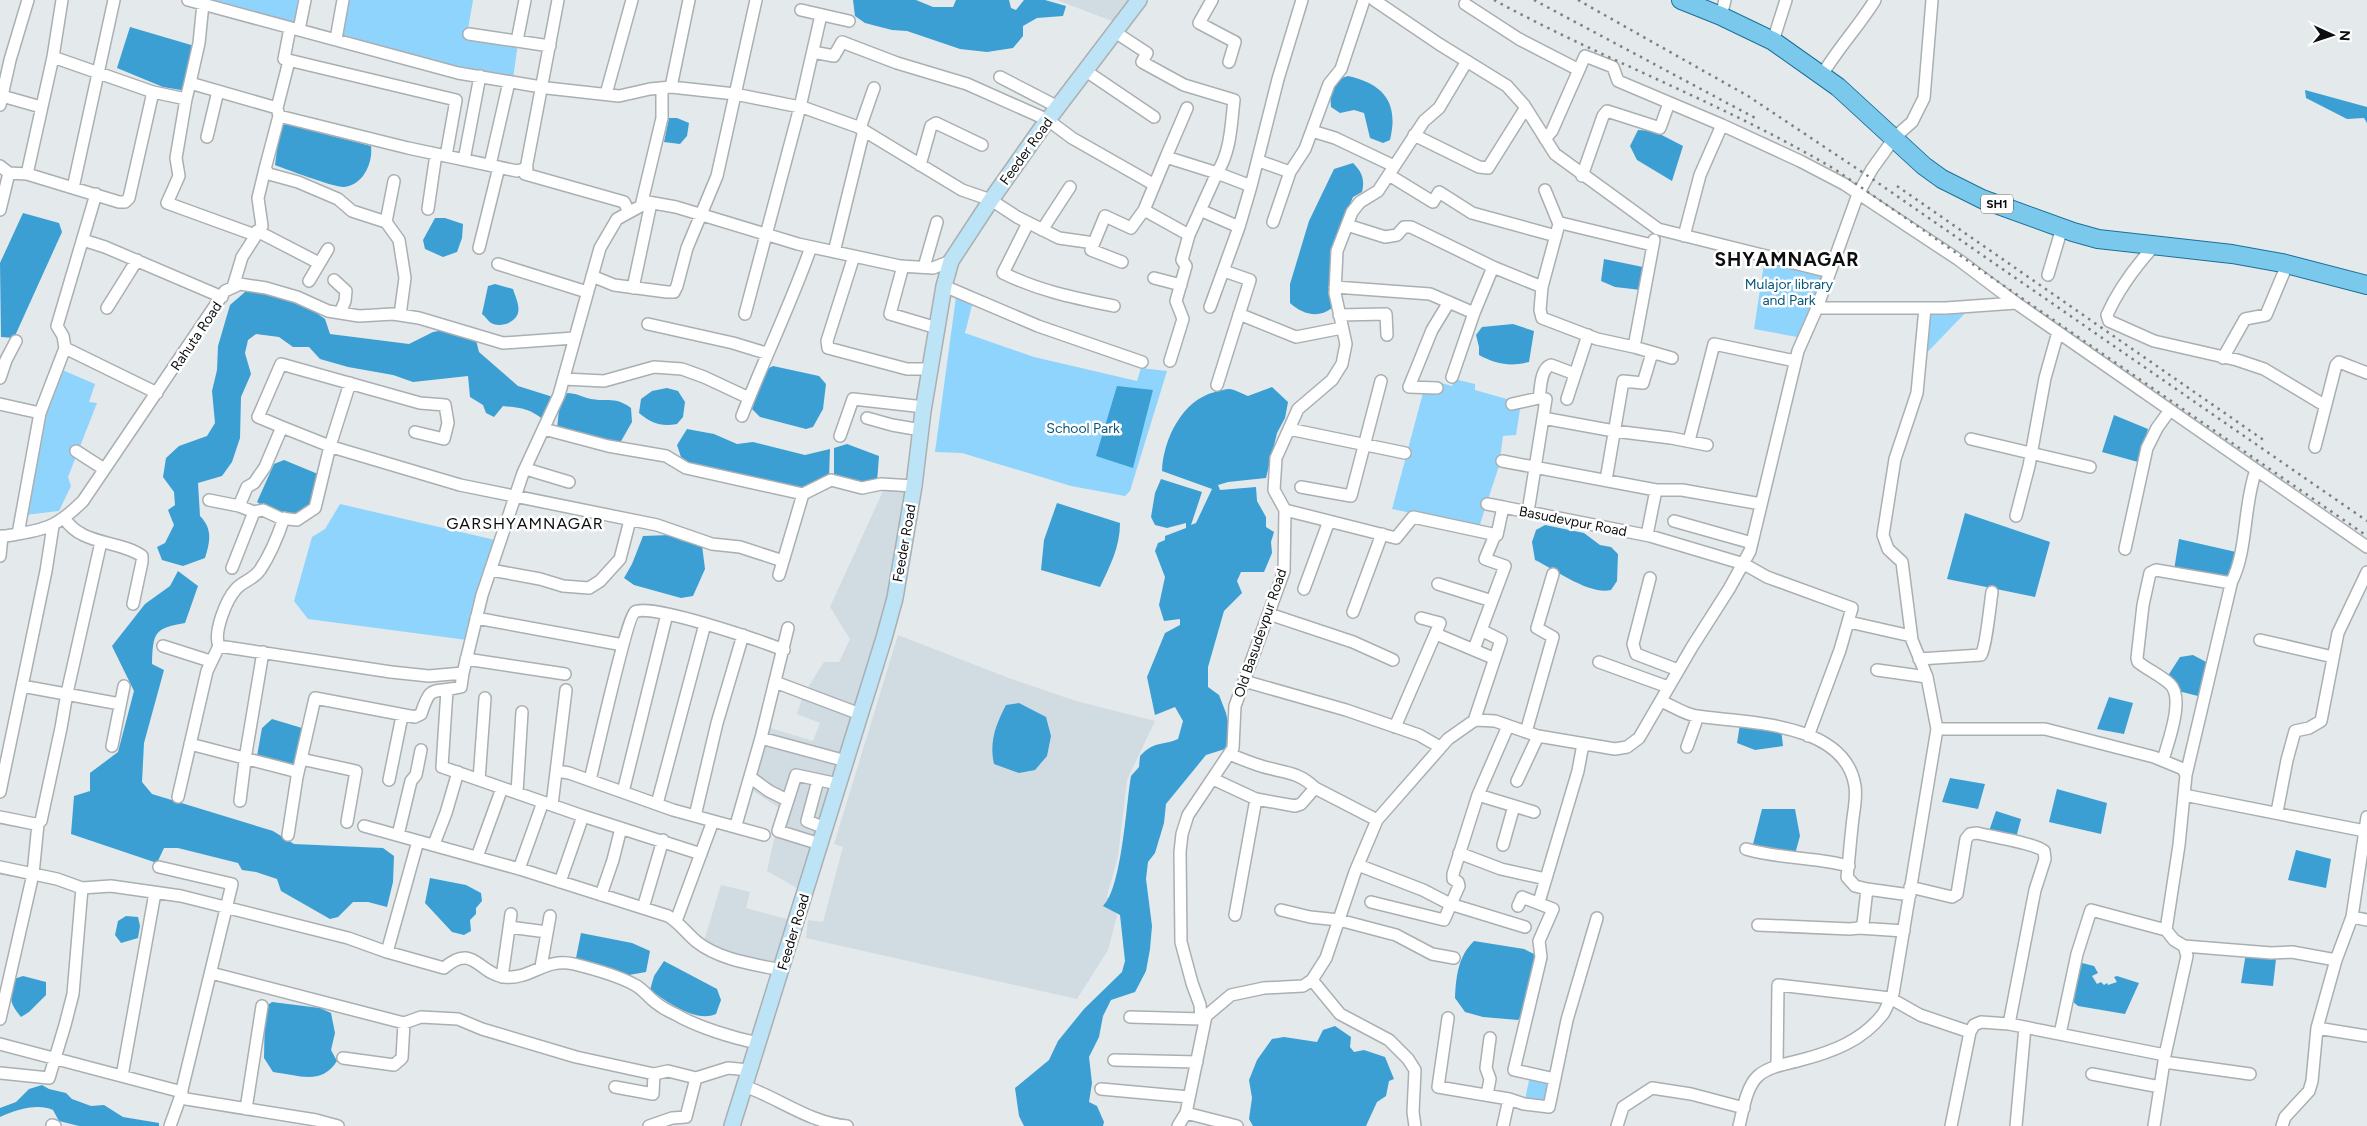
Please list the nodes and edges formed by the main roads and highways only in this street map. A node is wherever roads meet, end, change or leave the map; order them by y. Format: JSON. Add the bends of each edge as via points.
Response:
{"nodes":[{"id":1,"x":1681,"y":0,"type":"edge"},
{"id":2,"x":1723,"y":8,"type":"edge"},
{"id":3,"x":2367,"y":285,"type":"edge"}],
"edges":[{"from":1,"to":2,"type":"main road","number":"SH1"},
{"from":2,"to":3,"type":"main road","number":"SH1","via":[[1822,75],[1942,180],[1982,199],[2098,239],[2232,254]]}]}
